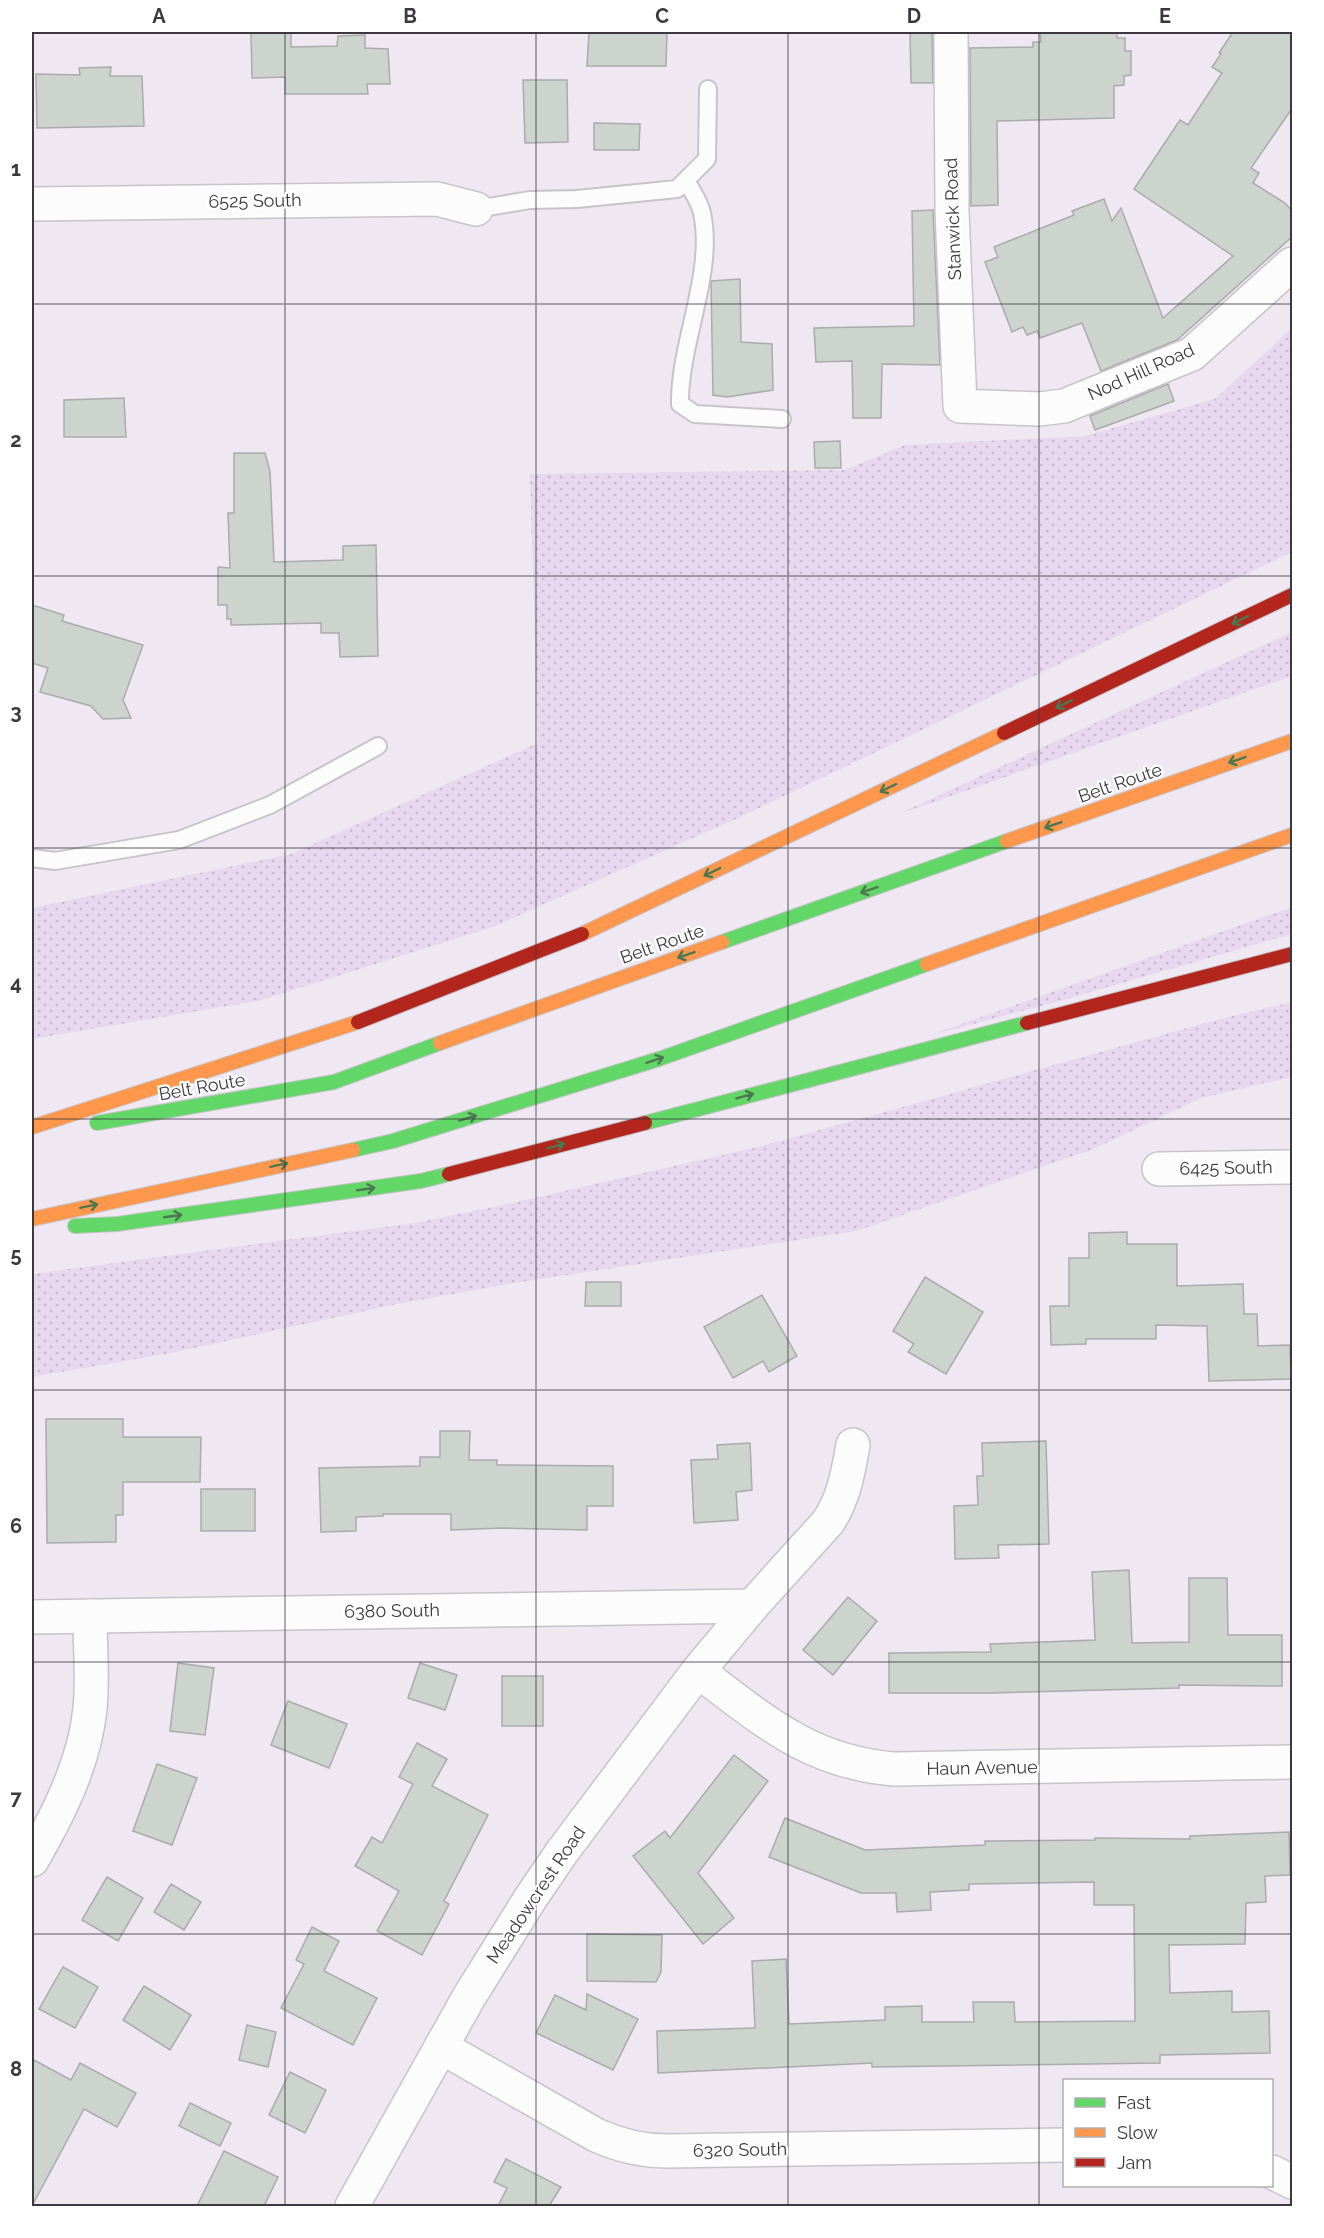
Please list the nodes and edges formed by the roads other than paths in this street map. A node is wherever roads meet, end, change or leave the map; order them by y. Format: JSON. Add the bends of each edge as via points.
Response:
{"nodes":[{"id":1,"x":951,"y":32,"type":"edge"},
{"id":2,"x":708,"y":88,"type":"dead end"},
{"id":3,"x":686,"y":180,"type":"junction"},
{"id":4,"x":32,"y":204,"type":"edge"},
{"id":5,"x":476,"y":209,"type":"joint"},
{"id":6,"x":1293,"y":264,"type":"edge"},
{"id":7,"x":960,"y":406,"type":"joint"},
{"id":8,"x":782,"y":419,"type":"dead end"},
{"id":9,"x":1293,"y":595,"type":"edge"},
{"id":10,"x":1293,"y":741,"type":"edge"},
{"id":11,"x":378,"y":746,"type":"dead end"},
{"id":12,"x":1293,"y":835,"type":"edge"},
{"id":13,"x":32,"y":858,"type":"edge"},
{"id":14,"x":1293,"y":954,"type":"edge"},
{"id":15,"x":32,"y":1126,"type":"edge"},
{"id":16,"x":32,"y":1135,"type":"edge"},
{"id":17,"x":1293,"y":1167,"type":"edge"},
{"id":18,"x":1159,"y":1169,"type":"dead end"},
{"id":19,"x":32,"y":1219,"type":"edge"},
{"id":20,"x":32,"y":1229,"type":"edge"},
{"id":21,"x":853,"y":1445,"type":"dead end"},
{"id":22,"x":752,"y":1605,"type":"junction"},
{"id":23,"x":90,"y":1616,"type":"junction"},
{"id":24,"x":32,"y":1617,"type":"edge"},
{"id":25,"x":698,"y":1671,"type":"junction"},
{"id":26,"x":1293,"y":1762,"type":"edge"},
{"id":27,"x":32,"y":1860,"type":"edge"},
{"id":28,"x":441,"y":2047,"type":"junction"},
{"id":29,"x":1063,"y":2145,"type":"edge"},
{"id":30,"x":1273,"y":2172,"type":"edge"},
{"id":31,"x":1293,"y":2182,"type":"edge"},
{"id":32,"x":352,"y":2206,"type":"edge"}],
"edges":[{"from":1,"to":7,"type":"street","name":"Stanwick Road","via":[[952,211]]},
{"from":2,"to":3,"type":"lane","via":[[707,159]]},
{"from":3,"to":5,"type":"lane","via":[[677,189],[530,200]]},
{"from":3,"to":8,"type":"lane","via":[[702,212],[704,236],[701,277],[679,385],[680,404],[695,414]]},
{"from":4,"to":5,"type":"street","name":"6525 South","via":[[437,198]]},
{"from":6,"to":7,"type":"street","name":"Nod Hill Road","via":[[1192,354],[1064,406]]},
{"from":9,"to":15,"type":"highway","one_way":true,"via":[[572,939],[354,1024]]},
{"from":10,"to":16,"type":"highway","name":"Belt Route","one_way":true,"via":[[334,1082]]},
{"from":11,"to":13,"type":"lane","via":[[270,805],[179,840],[55,861]]},
{"from":19,"to":12,"type":"highway","one_way":true,"via":[[404,1138],[659,1059]]},
{"from":20,"to":14,"type":"highway","one_way":true,"via":[[117,1224],[421,1181]]},
{"from":17,"to":18,"type":"street","name":"6425 South"},
{"from":21,"to":22,"type":"street","name":"Meadowcrest Road","via":[[837,1508]]},
{"from":22,"to":23,"type":"street","name":"6380 South"},
{"from":22,"to":25,"type":"street","name":"Meadowcrest Road"},
{"from":23,"to":24,"type":"street","name":"6380 South"},
{"from":23,"to":27,"type":"street","via":[[87,1730],[74,1776]]},
{"from":25,"to":26,"type":"street","name":"Haun Avenue","via":[[801,1743],[822,1754],[869,1767]]},
{"from":25,"to":28,"type":"street","name":"Meadowcrest Road","via":[[556,1861]]},
{"from":28,"to":29,"type":"street","name":"6320 South","via":[[596,2135],[638,2149]]},
{"from":28,"to":32,"type":"street","name":"Meadowcrest Road"},
{"from":30,"to":31,"type":"street"}]}
